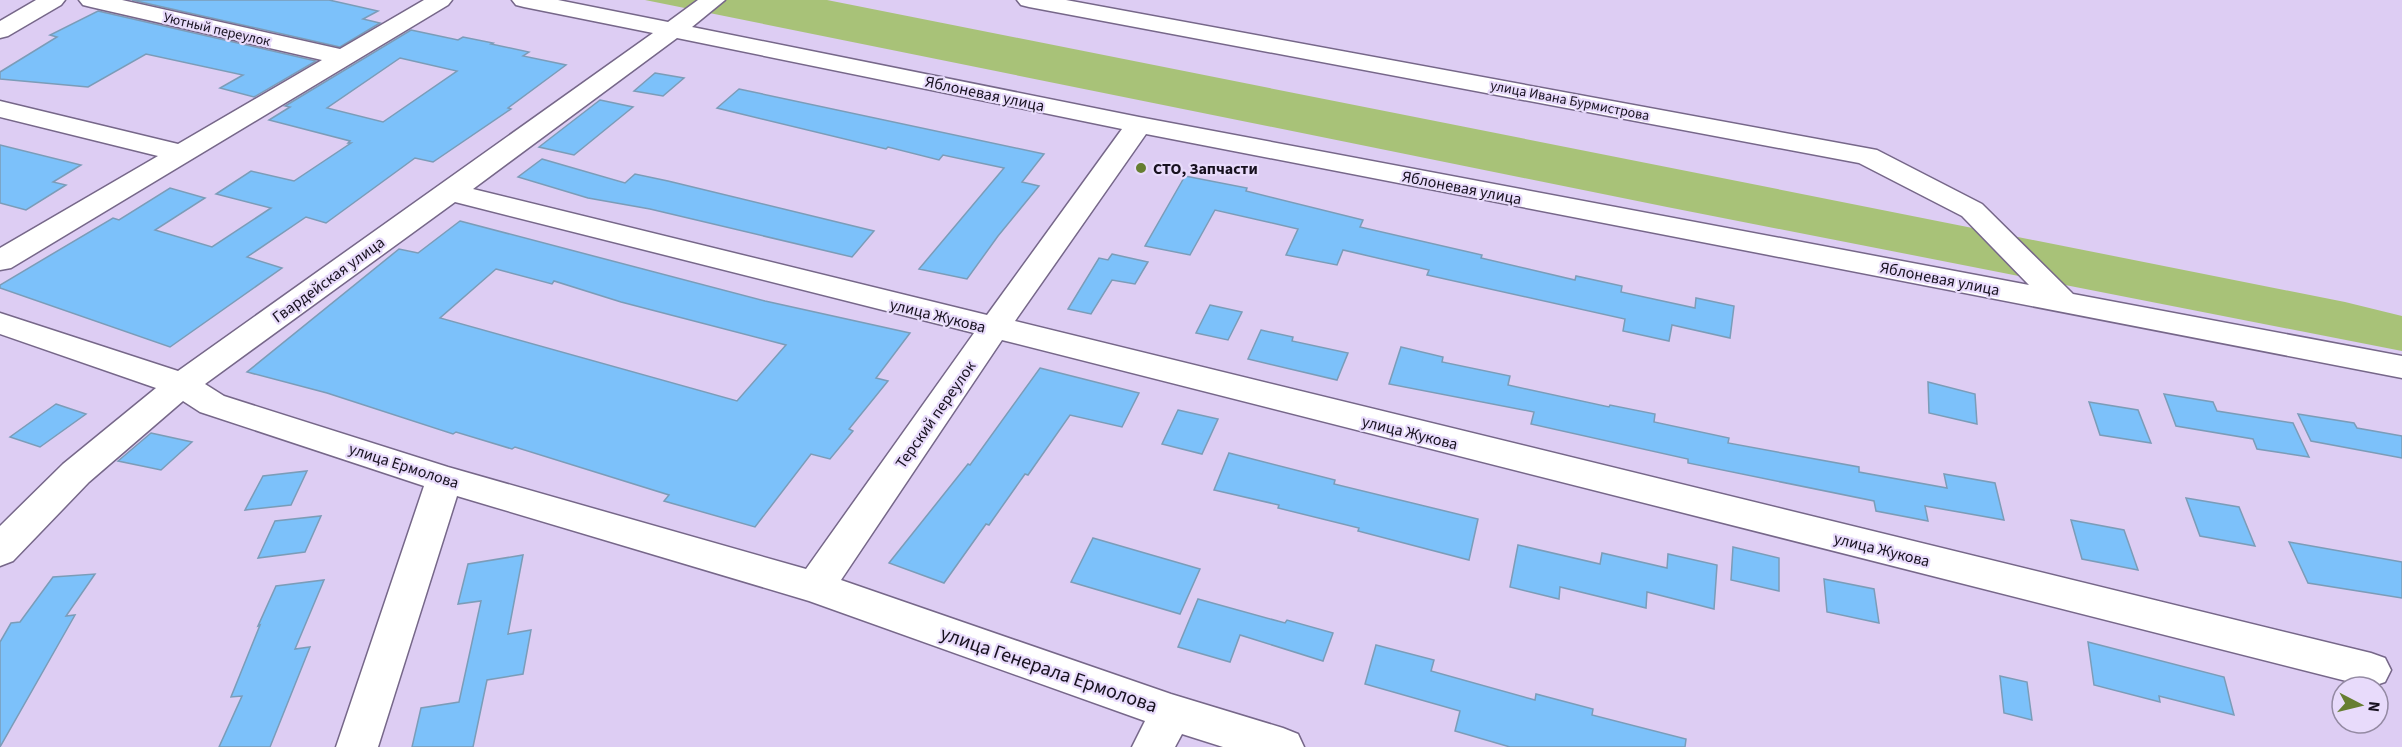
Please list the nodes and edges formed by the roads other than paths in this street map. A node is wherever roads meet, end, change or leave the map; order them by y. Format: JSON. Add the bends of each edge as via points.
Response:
{"nodes":[{"id":1,"x":53,"y":0,"type":"edge"},
{"id":2,"x":91,"y":0,"type":"edge"},
{"id":3,"x":440,"y":0,"type":"edge"},
{"id":4,"x":524,"y":0,"type":"edge"},
{"id":5,"x":713,"y":0,"type":"edge"},
{"id":6,"x":1029,"y":0,"type":"edge"},
{"id":7,"x":674,"y":30,"type":"junction"},
{"id":8,"x":0,"y":31,"type":"edge"},
{"id":9,"x":342,"y":57,"type":"junction"},
{"id":10,"x":0,"y":109,"type":"edge"},
{"id":11,"x":1139,"y":125,"type":"junction"},
{"id":12,"x":181,"y":153,"type":"junction"},
{"id":13,"x":450,"y":192,"type":"junction"},
{"id":14,"x":0,"y":261,"type":"edge"},
{"id":15,"x":2063,"y":302,"type":"junction"},
{"id":16,"x":0,"y":323,"type":"edge"},
{"id":17,"x":993,"y":329,"type":"junction"},
{"id":18,"x":2402,"y":367,"type":"edge"},
{"id":19,"x":181,"y":384,"type":"junction"},
{"id":20,"x":444,"y":479,"type":"junction"},
{"id":21,"x":0,"y":551,"type":"edge"},
{"id":22,"x":815,"y":587,"type":"junction"},
{"id":23,"x":2371,"y":670,"type":"dead end"},
{"id":24,"x":1162,"y":730,"type":"edge"},
{"id":25,"x":357,"y":747,"type":"edge"},
{"id":26,"x":1283,"y":747,"type":"edge"}],
"edges":[{"from":1,"to":8,"type":"street"},
{"from":2,"to":9,"type":"street","name":"Уютный переулок"},
{"from":3,"to":9,"type":"street"},
{"from":4,"to":7,"type":"street","name":"Яблоневая улица"},
{"from":5,"to":7,"type":"street","name":"Гвардейская улица"},
{"from":6,"to":15,"type":"street","name":"улица Ивана Бурмистрова","via":[[1867,156],[1972,210]]},
{"from":7,"to":11,"type":"street","name":"Яблоневая улица"},
{"from":7,"to":13,"type":"street","name":"Гвардейская улица"},
{"from":9,"to":12,"type":"street"},
{"from":10,"to":12,"type":"street"},
{"from":11,"to":15,"type":"street","name":"Яблоневая улица"},
{"from":11,"to":17,"type":"street","name":"Терский переулок"},
{"from":12,"to":14,"type":"street"},
{"from":13,"to":17,"type":"street","name":"улица Жукова"},
{"from":13,"to":19,"type":"street","name":"Гвардейская улица"},
{"from":15,"to":18,"type":"street","name":"Яблоневая улица"},
{"from":16,"to":19,"type":"street","name":"улица Ермолова"},
{"from":17,"to":22,"type":"street","name":"Терский переулок"},
{"from":17,"to":23,"type":"street","name":"улица Жукова"},
{"from":19,"to":20,"type":"street","name":"улица Ермолова","via":[[212,404]]},
{"from":19,"to":21,"type":"street","name":"Гвардейская улица","via":[[81,466]]},
{"from":20,"to":22,"type":"street","name":"улица Ермолова"},
{"from":20,"to":25,"type":"street"},
{"from":22,"to":24,"type":"street","name":"улица Генерала Ермолова"},
{"from":24,"to":26,"type":"street","name":"улица Генерала Ермолова"}]}
